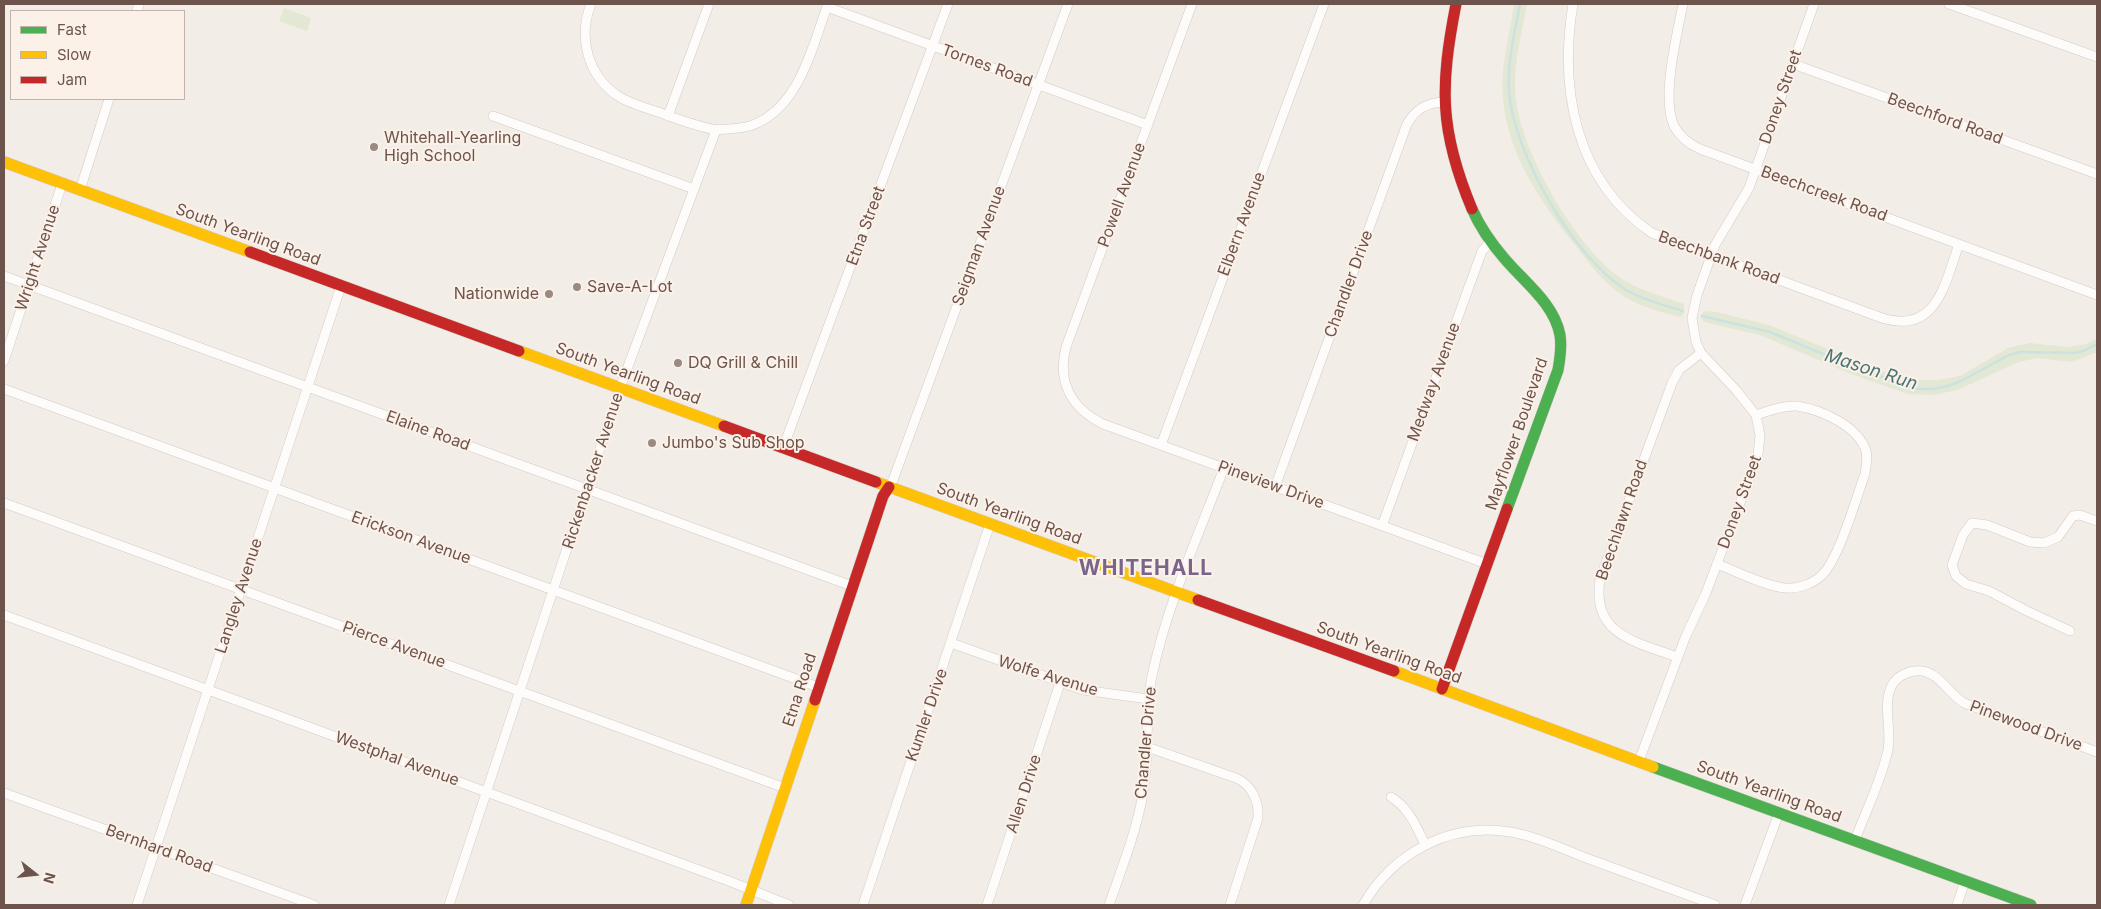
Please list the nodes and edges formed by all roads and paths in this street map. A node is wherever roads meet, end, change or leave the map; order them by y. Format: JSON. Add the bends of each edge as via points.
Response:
{"nodes":[{"id":1,"x":591,"y":4,"type":"edge"},
{"id":2,"x":709,"y":4,"type":"edge"},
{"id":3,"x":948,"y":4,"type":"edge"},
{"id":4,"x":1068,"y":4,"type":"edge"},
{"id":5,"x":1192,"y":4,"type":"edge"},
{"id":6,"x":1324,"y":4,"type":"edge"},
{"id":7,"x":1456,"y":4,"type":"edge"},
{"id":8,"x":1573,"y":4,"type":"edge"},
{"id":9,"x":1683,"y":4,"type":"edge"},
{"id":10,"x":1814,"y":4,"type":"edge"},
{"id":11,"x":1949,"y":4,"type":"edge"},
{"id":12,"x":827,"y":5,"type":"edge"},
{"id":13,"x":932,"y":46,"type":"junction"},
{"id":14,"x":2097,"y":57,"type":"edge"},
{"id":15,"x":1793,"y":64,"type":"junction"},
{"id":16,"x":1039,"y":85,"type":"junction"},
{"id":17,"x":109,"y":100,"type":"edge"},
{"id":18,"x":1444,"y":102,"type":"junction"},
{"id":19,"x":493,"y":116,"type":"dead end"},
{"id":20,"x":668,"y":116,"type":"junction"},
{"id":21,"x":1148,"y":125,"type":"junction"},
{"id":22,"x":716,"y":130,"type":"junction"},
{"id":23,"x":4,"y":162,"type":"edge"},
{"id":24,"x":1756,"y":169,"type":"junction"},
{"id":25,"x":2097,"y":174,"type":"edge"},
{"id":26,"x":62,"y":184,"type":"junction"},
{"id":27,"x":694,"y":189,"type":"junction"},
{"id":28,"x":80,"y":190,"type":"junction"},
{"id":29,"x":1490,"y":241,"type":"junction"},
{"id":30,"x":1959,"y":244,"type":"junction"},
{"id":31,"x":1711,"y":255,"type":"junction"},
{"id":32,"x":4,"y":276,"type":"edge"},
{"id":33,"x":29,"y":285,"type":"junction"},
{"id":34,"x":341,"y":286,"type":"junction"},
{"id":35,"x":2097,"y":295,"type":"edge"},
{"id":36,"x":1701,"y":353,"type":"junction"},
{"id":37,"x":4,"y":361,"type":"edge"},
{"id":38,"x":308,"y":387,"type":"junction"},
{"id":39,"x":620,"y":388,"type":"junction"},
{"id":40,"x":4,"y":389,"type":"edge"},
{"id":41,"x":1067,"y":389,"type":"joint"},
{"id":42,"x":1756,"y":415,"type":"junction"},
{"id":43,"x":1161,"y":445,"type":"junction"},
{"id":44,"x":783,"y":448,"type":"junction"},
{"id":45,"x":1224,"y":468,"type":"junction"},
{"id":46,"x":889,"y":487,"type":"junction"},
{"id":47,"x":1275,"y":487,"type":"junction"},
{"id":48,"x":275,"y":489,"type":"junction"},
{"id":49,"x":586,"y":490,"type":"junction"},
{"id":50,"x":4,"y":503,"type":"edge"},
{"id":51,"x":2097,"y":521,"type":"edge"},
{"id":52,"x":990,"y":524,"type":"junction"},
{"id":53,"x":1382,"y":526,"type":"junction"},
{"id":54,"x":1487,"y":564,"type":"junction"},
{"id":55,"x":1717,"y":564,"type":"junction"},
{"id":56,"x":852,"y":586,"type":"junction"},
{"id":57,"x":241,"y":590,"type":"junction"},
{"id":58,"x":553,"y":590,"type":"junction"},
{"id":59,"x":1177,"y":593,"type":"junction"},
{"id":60,"x":4,"y":615,"type":"edge"},
{"id":61,"x":2070,"y":631,"type":"dead end"},
{"id":62,"x":951,"y":643,"type":"junction"},
{"id":63,"x":1677,"y":657,"type":"junction"},
{"id":64,"x":1060,"y":683,"type":"junction"},
{"id":65,"x":818,"y":687,"type":"junction"},
{"id":66,"x":1442,"y":689,"type":"junction"},
{"id":67,"x":208,"y":690,"type":"junction"},
{"id":68,"x":520,"y":691,"type":"junction"},
{"id":69,"x":1148,"y":699,"type":"junction"},
{"id":70,"x":1147,"y":747,"type":"junction"},
{"id":71,"x":2097,"y":752,"type":"edge"},
{"id":72,"x":1639,"y":762,"type":"junction"},
{"id":73,"x":785,"y":788,"type":"junction"},
{"id":74,"x":487,"y":792,"type":"junction"},
{"id":75,"x":4,"y":793,"type":"edge"},
{"id":76,"x":1391,"y":797,"type":"dead end"},
{"id":77,"x":1779,"y":813,"type":"junction"},
{"id":78,"x":1855,"y":840,"type":"junction"},
{"id":79,"x":1425,"y":844,"type":"junction"},
{"id":80,"x":156,"y":848,"type":"junction"},
{"id":81,"x":1966,"y":881,"type":"junction"},
{"id":82,"x":751,"y":890,"type":"junction"},
{"id":83,"x":137,"y":905,"type":"edge"},
{"id":84,"x":314,"y":905,"type":"edge"},
{"id":85,"x":449,"y":905,"type":"edge"},
{"id":86,"x":746,"y":905,"type":"edge"},
{"id":87,"x":788,"y":905,"type":"edge"},
{"id":88,"x":864,"y":905,"type":"edge"},
{"id":89,"x":987,"y":905,"type":"edge"},
{"id":90,"x":1109,"y":905,"type":"edge"},
{"id":91,"x":1230,"y":905,"type":"edge"},
{"id":92,"x":1363,"y":905,"type":"edge"},
{"id":93,"x":1715,"y":905,"type":"edge"},
{"id":94,"x":1745,"y":905,"type":"edge"},
{"id":95,"x":1957,"y":905,"type":"edge"},
{"id":96,"x":2031,"y":905,"type":"edge"}],
"edges":[{"from":1,"to":20,"type":"street","via":[[585,24],[585,46],[594,69],[619,97]]},
{"from":2,"to":20,"type":"street"},
{"from":3,"to":13,"type":"street","name":"Etna Street"},
{"from":4,"to":16,"type":"street","name":"Seigman Avenue"},
{"from":5,"to":21,"type":"street","name":"Powell Avenue"},
{"from":6,"to":43,"type":"street","name":"Elbern Avenue"},
{"from":7,"to":18,"type":"street","name":"Mayflower Boulevard"},
{"from":8,"to":31,"type":"street","name":"Beechbank Road","via":[[1567,69],[1570,101],[1580,136],[1595,169],[1613,196],[1640,225],[1664,238]]},
{"from":9,"to":24,"type":"street","name":"Beechcreek Road","via":[[1670,85],[1674,125],[1684,140],[1692,145]]},
{"from":10,"to":15,"type":"street","name":"Doney Street"},
{"from":11,"to":14,"type":"street"},
{"from":12,"to":13,"type":"street","name":"Tornes Road"},
{"from":12,"to":22,"type":"street","via":[[801,76],[789,97],[772,114],[751,125]]},
{"from":13,"to":16,"type":"street","name":"Tornes Road"},
{"from":13,"to":44,"type":"street","name":"Etna Street"},
{"from":15,"to":24,"type":"street","name":"Doney Street"},
{"from":15,"to":25,"type":"street","name":"Beechford Road"},
{"from":16,"to":21,"type":"street","name":"Tornes Road"},
{"from":16,"to":46,"type":"street","name":"Seigman Avenue"},
{"from":17,"to":28,"type":"street"},
{"from":18,"to":29,"type":"street","name":"Mayflower Boulevard","via":[[1453,158],[1474,213]]},
{"from":18,"to":47,"type":"street","name":"Chandler Drive","via":[[1417,110],[1407,124]]},
{"from":19,"to":27,"type":"street"},
{"from":20,"to":22,"type":"street"},
{"from":21,"to":41,"type":"street","name":"Powell Avenue","via":[[1066,347],[1062,368]]},
{"from":22,"to":27,"type":"street","name":"Rickenbacker Avenue"},
{"from":23,"to":26,"type":"street","name":"South Yearling Road"},
{"from":24,"to":30,"type":"street","name":"Beechcreek Road"},
{"from":24,"to":31,"type":"street","name":"Doney Street","via":[[1749,188]]},
{"from":26,"to":28,"type":"street","name":"South Yearling Road"},
{"from":26,"to":33,"type":"street","name":"Wright Avenue"},
{"from":27,"to":39,"type":"street","name":"Rickenbacker Avenue"},
{"from":28,"to":34,"type":"street","name":"South Yearling Road"},
{"from":29,"to":53,"type":"street","name":"Medway Avenue","via":[[1482,251]]},
{"from":29,"to":54,"type":"street","name":"Mayflower Boulevard","via":[[1550,308],[1558,324],[1562,345],[1558,370]]},
{"from":30,"to":31,"type":"street","name":"Beechbank Road","via":[[1935,304],[1922,316],[1906,322],[1882,318]]},
{"from":30,"to":35,"type":"street","name":"Beechcreek Road"},
{"from":31,"to":36,"type":"street","name":"Doney Street","via":[[1692,318]]},
{"from":32,"to":33,"type":"street","name":"Elaine Road"},
{"from":33,"to":37,"type":"street","name":"Wright Avenue"},
{"from":33,"to":38,"type":"street","name":"Elaine Road"},
{"from":34,"to":38,"type":"street","name":"Langley Avenue"},
{"from":34,"to":39,"type":"street","name":"South Yearling Road"},
{"from":36,"to":42,"type":"street","name":"Doney Street"},
{"from":36,"to":63,"type":"street","name":"Beechlawn Road","via":[[1679,370],[1672,383],[1598,591],[1602,614],[1617,632],[1626,639]]},
{"from":38,"to":48,"type":"street","name":"Langley Avenue"},
{"from":38,"to":49,"type":"street","name":"Elaine Road"},
{"from":39,"to":44,"type":"street","name":"South Yearling Road"},
{"from":39,"to":49,"type":"street","name":"Rickenbacker Avenue"},
{"from":40,"to":48,"type":"street","name":"Erickson Avenue"},
{"from":41,"to":43,"type":"street","name":"Pineview Drive","via":[[1081,410],[1092,418]]},
{"from":42,"to":55,"type":"street","name":"Doney Street","via":[[1760,435],[1758,456]]},
{"from":42,"to":55,"type":"street","via":[[1796,406],[1838,422],[1861,441],[1866,452],[1865,474],[1835,554],[1822,575],[1813,582],[1800,587],[1781,587]]},
{"from":43,"to":45,"type":"street","name":"Pineview Drive"},
{"from":44,"to":46,"type":"street","name":"South Yearling Road"},
{"from":45,"to":47,"type":"street","name":"Pineview Drive"},
{"from":45,"to":59,"type":"street","name":"Chandler Drive"},
{"from":46,"to":52,"type":"street","name":"South Yearling Road"},
{"from":46,"to":56,"type":"street","name":"Etna Road","via":[[882,496]]},
{"from":47,"to":53,"type":"street","name":"Pineview Drive"},
{"from":48,"to":57,"type":"street","name":"Langley Avenue"},
{"from":48,"to":58,"type":"street","name":"Erickson Avenue"},
{"from":49,"to":56,"type":"street","name":"Elaine Road"},
{"from":49,"to":58,"type":"street","name":"Rickenbacker Avenue"},
{"from":50,"to":57,"type":"street","name":"Pierce Avenue"},
{"from":51,"to":61,"type":"street","via":[[2073,516],[2058,537],[2044,543],[2030,542],[1987,525],[1972,523],[1963,535],[1952,565],[1956,576],[1966,584],[1989,591]]},
{"from":52,"to":59,"type":"street","name":"South Yearling Road"},
{"from":52,"to":62,"type":"street","name":"Kumler Drive"},
{"from":53,"to":54,"type":"street","name":"Pineview Drive"},
{"from":54,"to":66,"type":"street","name":"Mayflower Boulevard"},
{"from":55,"to":63,"type":"street","name":"Doney Street"},
{"from":56,"to":65,"type":"street","name":"Etna Road"},
{"from":57,"to":67,"type":"street","name":"Langley Avenue"},
{"from":57,"to":68,"type":"street","name":"Pierce Avenue"},
{"from":58,"to":65,"type":"street","name":"Erickson Avenue"},
{"from":58,"to":68,"type":"street","name":"Rickenbacker Avenue"},
{"from":59,"to":66,"type":"street","name":"South Yearling Road"},
{"from":59,"to":69,"type":"street","name":"Chandler Drive","via":[[1158,651]]},
{"from":60,"to":67,"type":"street","name":"Westphal Avenue"},
{"from":62,"to":64,"type":"street","name":"Wolfe Avenue"},
{"from":62,"to":88,"type":"street","name":"Kumler Drive"},
{"from":63,"to":72,"type":"street","name":"Doney Street"},
{"from":64,"to":69,"type":"street","name":"Wolfe Avenue","via":[[1104,694]]},
{"from":64,"to":89,"type":"street","name":"Allen Drive"},
{"from":65,"to":73,"type":"street","name":"Etna Road"},
{"from":66,"to":72,"type":"street","name":"South Yearling Road"},
{"from":67,"to":74,"type":"street","name":"Westphal Avenue"},
{"from":67,"to":80,"type":"street","name":"Langley Avenue"},
{"from":68,"to":73,"type":"street","name":"Pierce Avenue"},
{"from":68,"to":74,"type":"street","name":"Rickenbacker Avenue"},
{"from":69,"to":70,"type":"street","name":"Chandler Drive"},
{"from":70,"to":90,"type":"street","name":"Chandler Drive","via":[[1142,798]]},
{"from":70,"to":91,"type":"street","via":[[1236,778],[1255,796],[1258,818]]},
{"from":71,"to":78,"type":"street","name":"Pinewood Drive","via":[[1964,703],[1931,673],[1909,672],[1896,681],[1890,691],[1888,748]]},
{"from":72,"to":77,"type":"street","name":"South Yearling Road"},
{"from":73,"to":82,"type":"street","name":"Etna Road"},
{"from":74,"to":82,"type":"street","name":"Westphal Avenue"},
{"from":74,"to":85,"type":"street","name":"Rickenbacker Avenue"},
{"from":75,"to":80,"type":"street","name":"Bernhard Road"},
{"from":76,"to":79,"type":"street","via":[[1409,813]]},
{"from":77,"to":78,"type":"street","name":"South Yearling Road"},
{"from":77,"to":94,"type":"street"},
{"from":78,"to":81,"type":"street","name":"South Yearling Road"},
{"from":79,"to":92,"type":"street","via":[[1391,869]]},
{"from":79,"to":93,"type":"street","via":[[1464,832],[1512,832]]},
{"from":80,"to":83,"type":"street","name":"Langley Avenue"},
{"from":80,"to":84,"type":"street","name":"Bernhard Road"},
{"from":81,"to":95,"type":"street"},
{"from":81,"to":96,"type":"street","name":"South Yearling Road"},
{"from":82,"to":86,"type":"street","name":"Etna Road"},
{"from":82,"to":87,"type":"street","name":"Westphal Avenue"}]}
